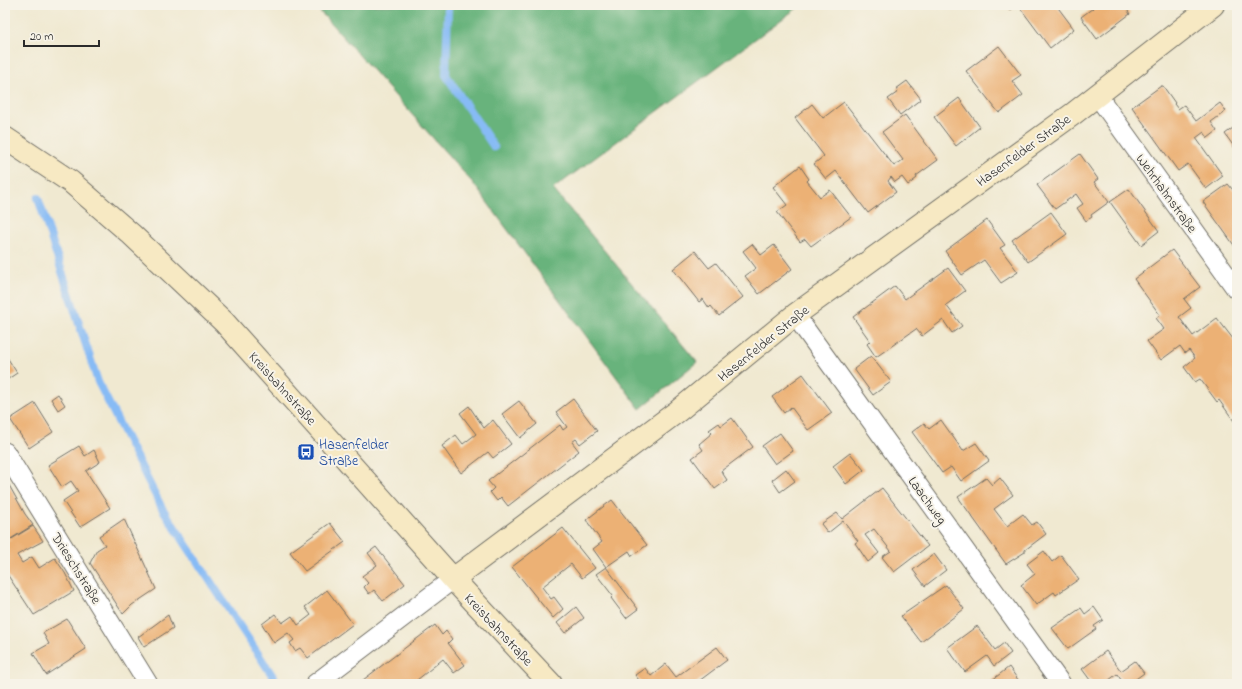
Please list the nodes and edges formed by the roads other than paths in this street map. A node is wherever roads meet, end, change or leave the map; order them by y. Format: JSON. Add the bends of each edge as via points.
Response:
{"nodes":[{"id":1,"x":1213,"y":5,"type":"edge"},
{"id":2,"x":1097,"y":95,"type":"junction"},
{"id":3,"x":5,"y":138,"type":"edge"},
{"id":4,"x":1237,"y":290,"type":"edge"},
{"id":5,"x":795,"y":315,"type":"junction"},
{"id":6,"x":5,"y":452,"type":"edge"},
{"id":7,"x":453,"y":579,"type":"junction"},
{"id":8,"x":148,"y":684,"type":"edge"},
{"id":9,"x":315,"y":684,"type":"edge"},
{"id":10,"x":551,"y":684,"type":"edge"},
{"id":11,"x":1061,"y":684,"type":"edge"}],
"edges":[{"from":1,"to":2,"type":"street","name":"Hasenfelder Straße"},
{"from":2,"to":4,"type":"street","name":"Wehrhahnstraße"},
{"from":2,"to":5,"type":"street","name":"Hasenfelder Straße"},
{"from":3,"to":7,"type":"street","name":"Kreisbahnstraße","via":[[70,182],[131,234],[224,322]]},
{"from":5,"to":7,"type":"street","name":"Hasenfelder Straße","via":[[678,411]]},
{"from":5,"to":11,"type":"street","name":"Laachweg"},
{"from":6,"to":8,"type":"street","name":"Drieschstraße"},
{"from":7,"to":9,"type":"street","name":"Hasenfelder Straße"},
{"from":7,"to":10,"type":"street","name":"Kreisbahnstraße"}]}
